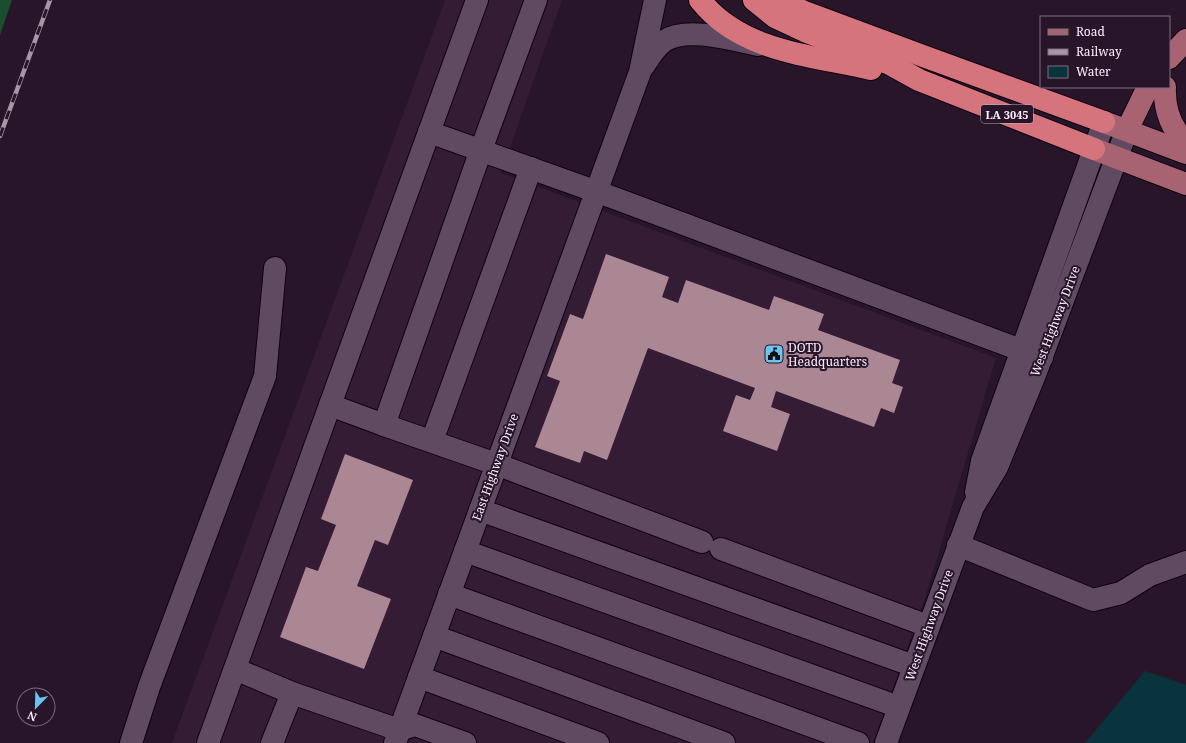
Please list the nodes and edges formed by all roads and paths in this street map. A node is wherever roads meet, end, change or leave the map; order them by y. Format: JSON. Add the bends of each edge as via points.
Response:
{"nodes":[{"id":1,"x":477,"y":0,"type":"edge"},
{"id":2,"x":536,"y":0,"type":"edge"},
{"id":3,"x":655,"y":0,"type":"edge"},
{"id":4,"x":700,"y":0,"type":"edge"},
{"id":5,"x":754,"y":0,"type":"edge"},
{"id":6,"x":781,"y":0,"type":"edge"},
{"id":7,"x":788,"y":52,"type":"junction"},
{"id":8,"x":640,"y":72,"type":"junction"},
{"id":9,"x":919,"y":80,"type":"junction"},
{"id":10,"x":1148,"y":88,"type":"edge"},
{"id":11,"x":1165,"y":88,"type":"edge"},
{"id":12,"x":1104,"y":122,"type":"junction"},
{"id":13,"x":1127,"y":130,"type":"junction"},
{"id":14,"x":429,"y":132,"type":"junction"},
{"id":15,"x":1186,"y":143,"type":"edge"},
{"id":16,"x":1094,"y":149,"type":"junction"},
{"id":17,"x":481,"y":150,"type":"junction"},
{"id":18,"x":1186,"y":153,"type":"edge"},
{"id":19,"x":1117,"y":157,"type":"junction"},
{"id":20,"x":531,"y":168,"type":"junction"},
{"id":21,"x":1186,"y":184,"type":"edge"},
{"id":22,"x":596,"y":192,"type":"junction"},
{"id":23,"x":275,"y":268,"type":"dead end"},
{"id":24,"x":1032,"y":354,"type":"junction"},
{"id":25,"x":330,"y":405,"type":"junction"},
{"id":26,"x":384,"y":425,"type":"junction"},
{"id":27,"x":432,"y":441,"type":"junction"},
{"id":28,"x":496,"y":464,"type":"junction"},
{"id":29,"x":480,"y":510,"type":"junction"},
{"id":30,"x":958,"y":545,"type":"junction"},
{"id":31,"x":465,"y":551,"type":"junction"},
{"id":32,"x":1186,"y":562,"type":"edge"},
{"id":33,"x":449,"y":594,"type":"junction"},
{"id":34,"x":928,"y":626,"type":"junction"},
{"id":35,"x":434,"y":636,"type":"junction"},
{"id":36,"x":914,"y":666,"type":"junction"},
{"id":37,"x":235,"y":669,"type":"junction"},
{"id":38,"x":419,"y":677,"type":"junction"},
{"id":39,"x":292,"y":693,"type":"junction"},
{"id":40,"x":899,"y":707,"type":"junction"},
{"id":41,"x":397,"y":737,"type":"edge"},
{"id":42,"x":131,"y":743,"type":"edge"},
{"id":43,"x":208,"y":743,"type":"edge"},
{"id":44,"x":272,"y":743,"type":"edge"},
{"id":45,"x":465,"y":743,"type":"edge"},
{"id":46,"x":598,"y":743,"type":"edge"},
{"id":47,"x":724,"y":743,"type":"edge"},
{"id":48,"x":858,"y":743,"type":"edge"},
{"id":49,"x":886,"y":743,"type":"edge"}],
"edges":[{"from":1,"to":14,"type":"street"},
{"from":2,"to":17,"type":"street"},
{"from":3,"to":8,"type":"street"},
{"from":4,"to":7,"type":"highway","via":[[730,28],[748,38]]},
{"from":5,"to":9,"type":"highway","via":[[788,23],[890,64]]},
{"from":6,"to":12,"type":"highway","via":[[901,48]]},
{"from":7,"to":8,"type":"street","via":[[718,37],[688,34],[665,40]]},
{"from":7,"to":9,"type":"highway"},
{"from":8,"to":22,"type":"street","name":"East Highway Drive"},
{"from":9,"to":16,"type":"highway","number":"LA 3045"},
{"from":10,"to":13,"type":"main road"},
{"from":11,"to":15,"type":"main road","via":[[1169,116]]},
{"from":12,"to":13,"type":"main road"},
{"from":12,"to":16,"type":"street","name":"West Highway Drive"},
{"from":13,"to":18,"type":"main road"},
{"from":13,"to":19,"type":"street","name":"West Highway Drive"},
{"from":14,"to":17,"type":"street"},
{"from":14,"to":25,"type":"street"},
{"from":16,"to":19,"type":"main road","number":"LA 3045"},
{"from":16,"to":24,"type":"street","name":"West Highway Drive"},
{"from":17,"to":20,"type":"street"},
{"from":17,"to":26,"type":"street"},
{"from":19,"to":21,"type":"main road","number":"LA 3045"},
{"from":19,"to":24,"type":"street","name":"West Highway Drive"},
{"from":20,"to":22,"type":"street"},
{"from":20,"to":27,"type":"street"},
{"from":22,"to":24,"type":"street"},
{"from":22,"to":28,"type":"street","name":"East Highway Drive"},
{"from":23,"to":42,"type":"street","via":[[265,376],[149,687]]},
{"from":24,"to":30,"type":"street","name":"West Highway Drive","via":[[982,461],[973,507]]},
{"from":25,"to":26,"type":"street"},
{"from":25,"to":37,"type":"street"},
{"from":26,"to":27,"type":"street"},
{"from":27,"to":28,"type":"street"},
{"from":28,"to":29,"type":"street","name":"East Highway Drive"},
{"from":28,"to":34,"type":"street"},
{"from":29,"to":31,"type":"street","name":"East Highway Drive"},
{"from":29,"to":36,"type":"street"},
{"from":30,"to":32,"type":"street","via":[[1093,600],[1121,593],[1150,575]]},
{"from":30,"to":34,"type":"street","name":"West Highway Drive"},
{"from":31,"to":33,"type":"street","name":"East Highway Drive"},
{"from":31,"to":40,"type":"street"},
{"from":33,"to":35,"type":"street","name":"East Highway Drive"},
{"from":33,"to":48,"type":"street"},
{"from":34,"to":36,"type":"street","name":"West Highway Drive"},
{"from":35,"to":38,"type":"street","name":"East Highway Drive"},
{"from":35,"to":47,"type":"street"},
{"from":36,"to":40,"type":"street","name":"West Highway Drive"},
{"from":37,"to":39,"type":"street"},
{"from":37,"to":43,"type":"street"},
{"from":38,"to":41,"type":"street","name":"East Highway Drive"},
{"from":38,"to":46,"type":"street"},
{"from":39,"to":41,"type":"street"},
{"from":39,"to":44,"type":"street"},
{"from":40,"to":49,"type":"street","name":"West Highway Drive"},
{"from":41,"to":45,"type":"street","via":[[415,725]]}]}
